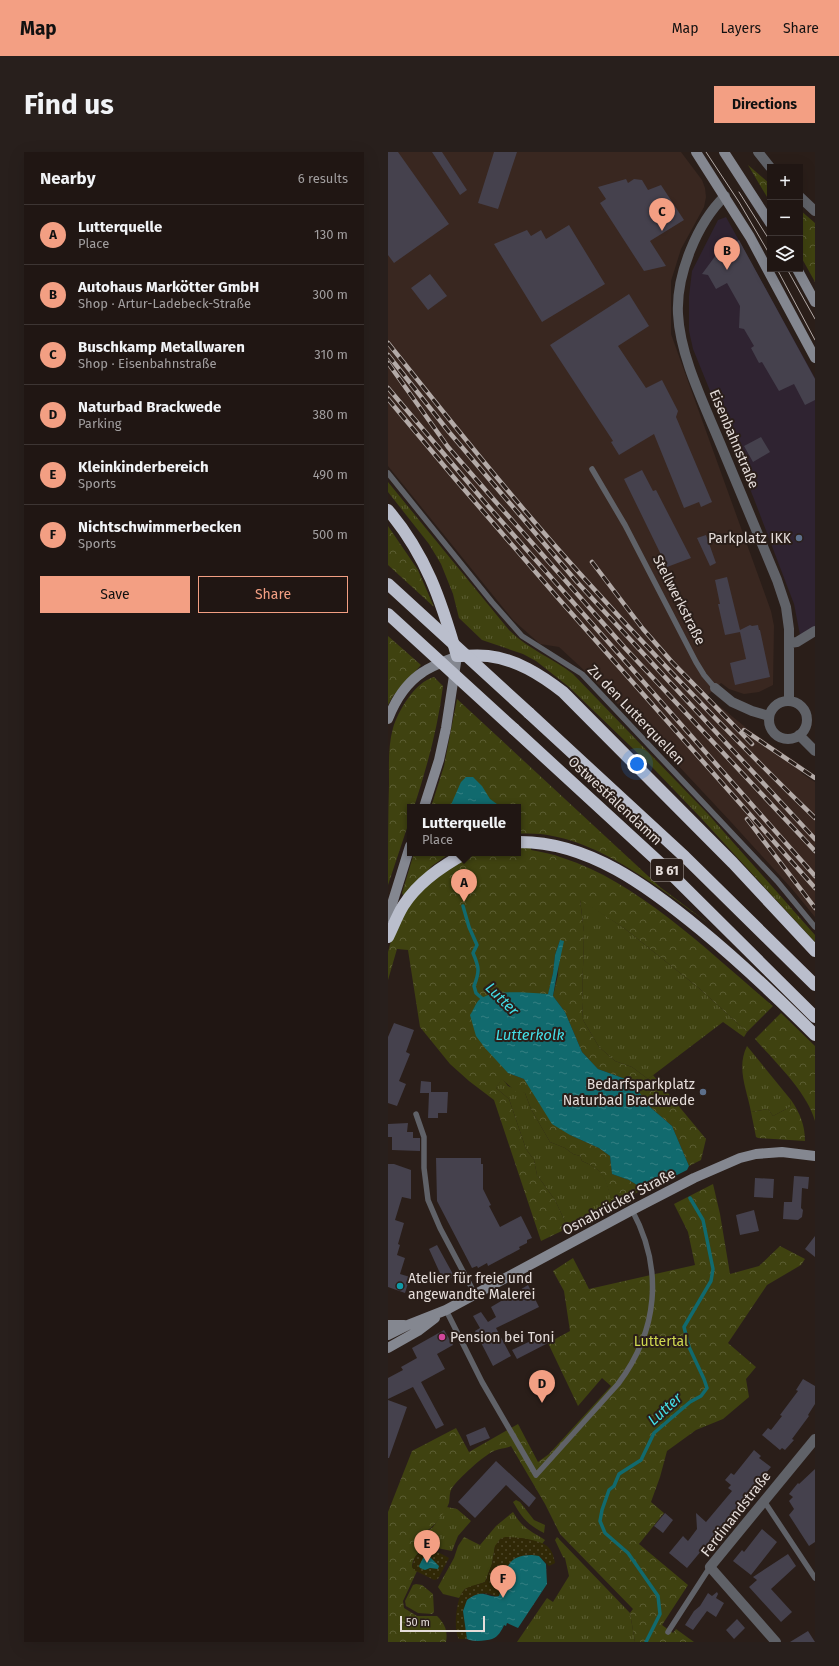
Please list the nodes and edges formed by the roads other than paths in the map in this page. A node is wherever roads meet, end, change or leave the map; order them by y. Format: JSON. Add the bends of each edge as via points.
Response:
{"nodes":[{"id":1,"x":696,"y":152,"type":"edge"},
{"id":2,"x":724,"y":152,"type":"edge"},
{"id":3,"x":758,"y":152,"type":"edge"},
{"id":4,"x":768,"y":164,"type":"edge"},
{"id":5,"x":725,"y":196,"type":"junction"},
{"id":6,"x":803,"y":200,"type":"edge"},
{"id":7,"x":815,"y":211,"type":"edge"},
{"id":8,"x":767,"y":218,"type":"edge"},
{"id":9,"x":798,"y":272,"type":"edge"},
{"id":10,"x":815,"y":302,"type":"edge"},
{"id":11,"x":815,"y":358,"type":"edge"},
{"id":12,"x":592,"y":469,"type":"dead end"},
{"id":13,"x":388,"y":473,"type":"edge"},
{"id":14,"x":388,"y":510,"type":"edge"},
{"id":15,"x":388,"y":584,"type":"edge"},
{"id":16,"x":388,"y":614,"type":"edge"},
{"id":17,"x":815,"y":631,"type":"edge"},
{"id":18,"x":790,"y":643,"type":"junction"},
{"id":19,"x":457,"y":656,"type":"junction"},
{"id":20,"x":715,"y":688,"type":"joint"},
{"id":21,"x":789,"y":700,"type":"junction"},
{"id":22,"x":769,"y":716,"type":"junction"},
{"id":23,"x":388,"y":719,"type":"edge"},
{"id":24,"x":799,"y":736,"type":"junction"},
{"id":25,"x":815,"y":751,"type":"edge"},
{"id":26,"x":425,"y":804,"type":"edge"},
{"id":27,"x":521,"y":842,"type":"edge"},
{"id":28,"x":407,"y":856,"type":"edge"},
{"id":29,"x":461,"y":856,"type":"edge"},
{"id":30,"x":388,"y":917,"type":"edge"},
{"id":31,"x":815,"y":927,"type":"edge"},
{"id":32,"x":388,"y":937,"type":"edge"},
{"id":33,"x":815,"y":952,"type":"edge"},
{"id":34,"x":815,"y":986,"type":"edge"},
{"id":35,"x":815,"y":1017,"type":"edge"},
{"id":36,"x":815,"y":1035,"type":"edge"},
{"id":37,"x":416,"y":1114,"type":"dead end"},
{"id":38,"x":815,"y":1156,"type":"edge"},
{"id":39,"x":632,"y":1210,"type":"junction"},
{"id":40,"x":475,"y":1294,"type":"junction"},
{"id":41,"x":446,"y":1310,"type":"junction"},
{"id":42,"x":408,"y":1324,"type":"junction"},
{"id":43,"x":388,"y":1325,"type":"edge"},
{"id":44,"x":388,"y":1335,"type":"edge"},
{"id":45,"x":388,"y":1348,"type":"edge"},
{"id":46,"x":815,"y":1439,"type":"edge"},
{"id":47,"x":764,"y":1500,"type":"junction"},
{"id":48,"x":710,"y":1567,"type":"junction"},
{"id":49,"x":815,"y":1578,"type":"edge"},
{"id":50,"x":668,"y":1632,"type":"dead end"},
{"id":51,"x":776,"y":1642,"type":"edge"}],
"edges":[{"from":1,"to":5,"type":"main road"},
{"from":2,"to":8,"type":"main road"},
{"from":3,"to":4,"type":"street"},
{"from":5,"to":11,"type":"main road"},
{"from":5,"to":18,"type":"street","name":"Eisenbahnstraße","via":[[716,206],[686,262],[678,291],[678,315],[693,380],[786,607]]},
{"from":6,"to":7,"type":"street"},
{"from":9,"to":10,"type":"main road"},
{"from":12,"to":20,"type":"lane","name":"Stellwerkstraße","via":[[625,525],[696,662]]},
{"from":13,"to":31,"type":"lane","name":"Zu den Lutterquellen","via":[[522,636],[582,674],[777,880]]},
{"from":14,"to":19,"type":"highway","via":[[415,546],[431,578],[444,609]]},
{"from":15,"to":34,"type":"highway","name":"Ostwestfalendamm","number":"B 61","bridge":true,"via":[[686,857]]},
{"from":16,"to":35,"type":"highway","name":"Ostwestfalendamm","number":"B 61","bridge":true,"via":[[661,864]]},
{"from":17,"to":18,"type":"street"},
{"from":18,"to":21,"type":"street","name":"Eisenbahnstraße"},
{"from":19,"to":23,"type":"main road","via":[[423,672],[408,684],[394,704]]},
{"from":19,"to":26,"type":"main road","via":[[446,728]]},
{"from":19,"to":33,"type":"highway","via":[[489,656],[515,663],[540,675],[563,692],[734,863]]},
{"from":20,"to":22,"type":"street","name":"Stellwerkstraße","via":[[732,702]]},
{"from":21,"to":22,"type":"street","via":[[776,704]]},
{"from":21,"to":24,"type":"street","via":[[800,705],[806,713],[806,726]]},
{"from":22,"to":24,"type":"street","via":[[770,728],[778,736],[788,739]]},
{"from":24,"to":25,"type":"street"},
{"from":27,"to":36,"type":"highway","number":"B 61","via":[[557,846],[585,854],[638,883],[729,953]]},
{"from":28,"to":30,"type":"main road"},
{"from":29,"to":32,"type":"highway","via":[[422,883],[403,906]]},
{"from":37,"to":40,"type":"lane","via":[[424,1137],[428,1200]]},
{"from":38,"to":39,"type":"main road","name":"Osnabrücker Straße","via":[[782,1152],[740,1158]]},
{"from":39,"to":40,"type":"main road","name":"Osnabrücker Straße"},
{"from":39,"to":41,"type":"lane","via":[[641,1227],[652,1269],[652,1297],[644,1339],[618,1384],[536,1476],[482,1382]]},
{"from":40,"to":41,"type":"main road","name":"Osnabrücker Straße"},
{"from":41,"to":42,"type":"main road","name":"Osnabrücker Straße"},
{"from":41,"to":45,"type":"main road","name":"Osnabrücker Straße","via":[[418,1331]]},
{"from":42,"to":43,"type":"main road"},
{"from":42,"to":44,"type":"main road","name":"Osnabrücker Straße"},
{"from":46,"to":47,"type":"street","name":"Ferdinandstraße"},
{"from":47,"to":48,"type":"street","name":"Ferdinandstraße"},
{"from":47,"to":49,"type":"lane"},
{"from":48,"to":50,"type":"lane"},
{"from":48,"to":51,"type":"street","name":"Ferdinandstraße"}]}
